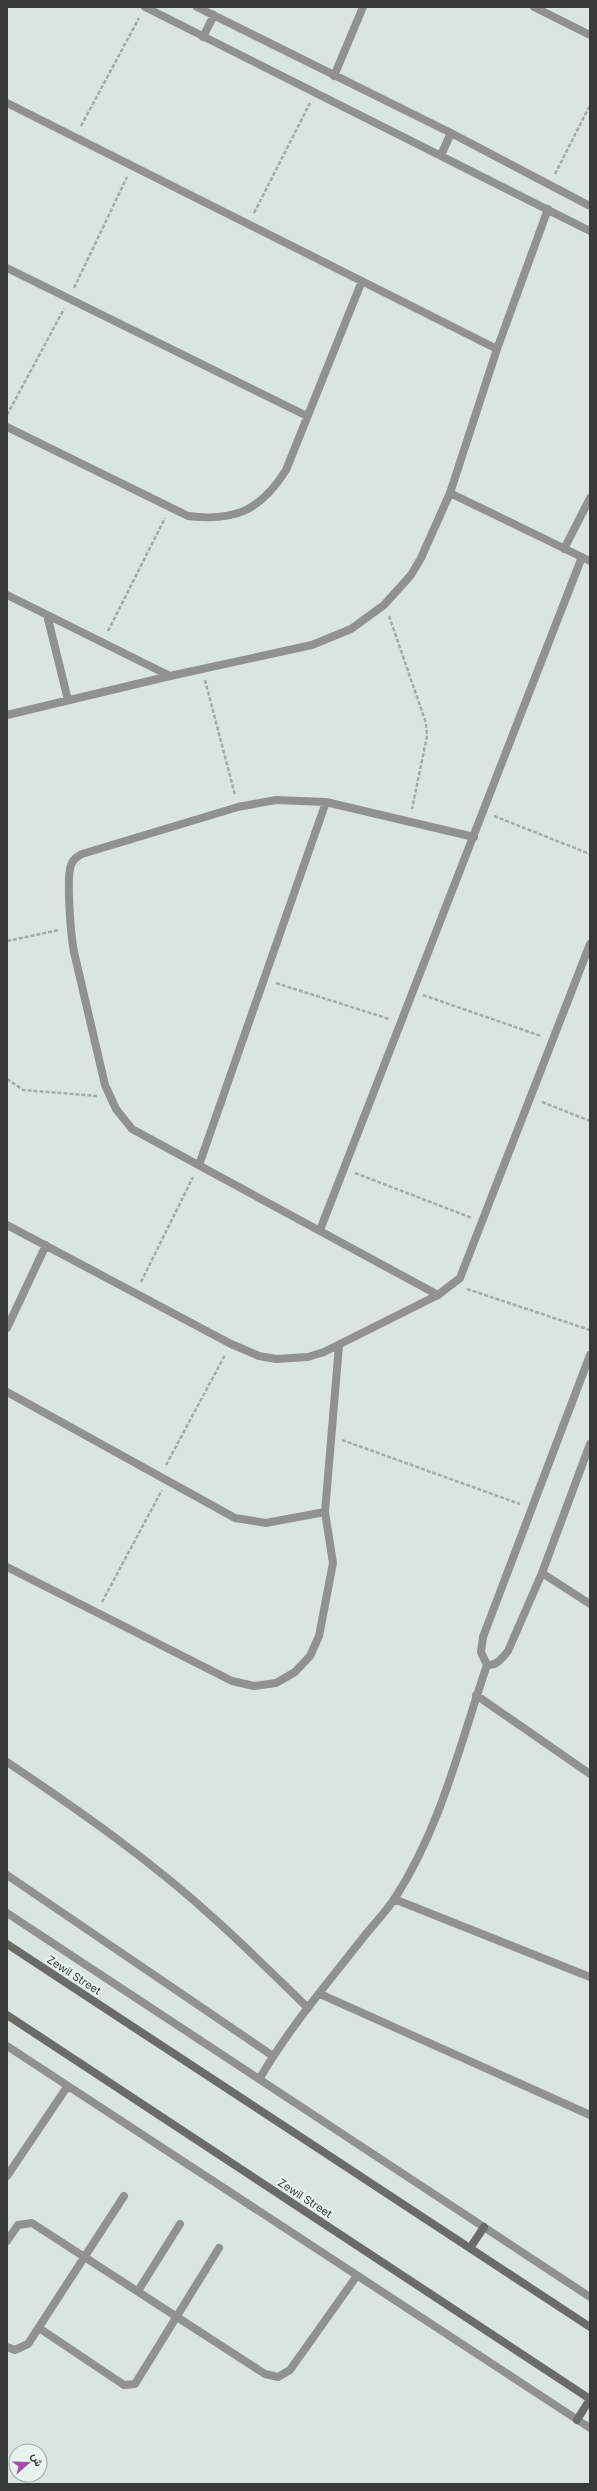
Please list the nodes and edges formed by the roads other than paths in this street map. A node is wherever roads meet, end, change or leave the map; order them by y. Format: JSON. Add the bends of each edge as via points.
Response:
{"nodes":[{"id":1,"x":197,"y":7,"type":"edge"},
{"id":2,"x":363,"y":7,"type":"edge"},
{"id":3,"x":534,"y":7,"type":"edge"},
{"id":4,"x":143,"y":10,"type":"edge"},
{"id":5,"x":214,"y":15,"type":"junction"},
{"id":6,"x":590,"y":35,"type":"edge"},
{"id":7,"x":203,"y":37,"type":"junction"},
{"id":8,"x":334,"y":76,"type":"junction"},
{"id":9,"x":7,"y":103,"type":"edge"},
{"id":10,"x":451,"y":133,"type":"junction"},
{"id":11,"x":441,"y":155,"type":"junction"},
{"id":12,"x":590,"y":206,"type":"edge"},
{"id":13,"x":548,"y":209,"type":"junction"},
{"id":14,"x":590,"y":231,"type":"edge"},
{"id":15,"x":7,"y":268,"type":"edge"},
{"id":16,"x":362,"y":281,"type":"junction"},
{"id":17,"x":497,"y":349,"type":"junction"},
{"id":18,"x":307,"y":416,"type":"junction"},
{"id":19,"x":7,"y":427,"type":"edge"},
{"id":20,"x":450,"y":493,"type":"junction"},
{"id":21,"x":590,"y":498,"type":"edge"},
{"id":22,"x":564,"y":549,"type":"junction"},
{"id":23,"x":582,"y":557,"type":"junction"},
{"id":24,"x":590,"y":561,"type":"edge"},
{"id":25,"x":7,"y":595,"type":"edge"},
{"id":26,"x":48,"y":615,"type":"junction"},
{"id":27,"x":170,"y":676,"type":"junction"},
{"id":28,"x":68,"y":700,"type":"junction"},
{"id":29,"x":7,"y":715,"type":"edge"},
{"id":30,"x":326,"y":802,"type":"junction"},
{"id":31,"x":474,"y":837,"type":"junction"},
{"id":32,"x":590,"y":944,"type":"edge"},
{"id":33,"x":199,"y":1165,"type":"junction"},
{"id":34,"x":7,"y":1225,"type":"edge"},
{"id":35,"x":320,"y":1230,"type":"junction"},
{"id":36,"x":46,"y":1244,"type":"junction"},
{"id":37,"x":438,"y":1295,"type":"junction"},
{"id":38,"x":7,"y":1328,"type":"edge"},
{"id":39,"x":339,"y":1345,"type":"junction"},
{"id":40,"x":590,"y":1355,"type":"edge"},
{"id":41,"x":7,"y":1392,"type":"edge"},
{"id":42,"x":590,"y":1444,"type":"edge"},
{"id":43,"x":325,"y":1512,"type":"junction"},
{"id":44,"x":7,"y":1566,"type":"edge"},
{"id":45,"x":542,"y":1573,"type":"junction"},
{"id":46,"x":590,"y":1604,"type":"edge"},
{"id":47,"x":487,"y":1665,"type":"junction"},
{"id":48,"x":476,"y":1695,"type":"junction"},
{"id":49,"x":7,"y":1762,"type":"edge"},
{"id":50,"x":590,"y":1774,"type":"edge"},
{"id":51,"x":7,"y":1875,"type":"edge"},
{"id":52,"x":394,"y":1899,"type":"junction"},
{"id":53,"x":7,"y":1913,"type":"edge"},
{"id":54,"x":7,"y":1944,"type":"edge"},
{"id":55,"x":590,"y":1977,"type":"edge"},
{"id":56,"x":320,"y":1994,"type":"junction"},
{"id":57,"x":308,"y":2008,"type":"junction"},
{"id":58,"x":7,"y":2015,"type":"edge"},
{"id":59,"x":7,"y":2046,"type":"edge"},
{"id":60,"x":273,"y":2056,"type":"junction"},
{"id":61,"x":260,"y":2078,"type":"junction"},
{"id":62,"x":67,"y":2087,"type":"junction"},
{"id":63,"x":590,"y":2115,"type":"edge"},
{"id":64,"x":7,"y":2176,"type":"edge"},
{"id":65,"x":124,"y":2196,"type":"dead end"},
{"id":66,"x":180,"y":2224,"type":"dead end"},
{"id":67,"x":484,"y":2228,"type":"junction"},
{"id":68,"x":7,"y":2241,"type":"edge"},
{"id":69,"x":219,"y":2248,"type":"dead end"},
{"id":70,"x":470,"y":2248,"type":"junction"},
{"id":71,"x":85,"y":2257,"type":"junction"},
{"id":72,"x":356,"y":2277,"type":"junction"},
{"id":73,"x":138,"y":2291,"type":"junction"},
{"id":74,"x":590,"y":2297,"type":"edge"},
{"id":75,"x":177,"y":2316,"type":"junction"},
{"id":76,"x":590,"y":2327,"type":"edge"},
{"id":77,"x":39,"y":2328,"type":"junction"},
{"id":78,"x":7,"y":2347,"type":"edge"},
{"id":79,"x":590,"y":2399,"type":"edge"},
{"id":80,"x":577,"y":2420,"type":"junction"},
{"id":81,"x":590,"y":2428,"type":"edge"}],
"edges":[{"from":1,"to":5,"type":"street"},
{"from":2,"to":8,"type":"street"},
{"from":3,"to":6,"type":"street"},
{"from":4,"to":7,"type":"street"},
{"from":5,"to":7,"type":"street"},
{"from":5,"to":8,"type":"street"},
{"from":7,"to":11,"type":"street"},
{"from":8,"to":10,"type":"street"},
{"from":9,"to":16,"type":"street"},
{"from":10,"to":11,"type":"street"},
{"from":10,"to":12,"type":"street"},
{"from":11,"to":13,"type":"street"},
{"from":13,"to":14,"type":"street"},
{"from":13,"to":17,"type":"street"},
{"from":15,"to":18,"type":"street"},
{"from":16,"to":17,"type":"street"},
{"from":16,"to":18,"type":"street"},
{"from":17,"to":20,"type":"street"},
{"from":18,"to":19,"type":"street","via":[[286,470],[273,490],[256,506],[235,516],[212,519],[188,516]]},
{"from":20,"to":22,"type":"street"},
{"from":20,"to":27,"type":"street","via":[[411,575],[384,605],[362,622],[312,645]]},
{"from":21,"to":22,"type":"street"},
{"from":22,"to":23,"type":"street"},
{"from":23,"to":24,"type":"street"},
{"from":23,"to":31,"type":"street"},
{"from":25,"to":26,"type":"street"},
{"from":26,"to":27,"type":"street"},
{"from":26,"to":28,"type":"street"},
{"from":27,"to":28,"type":"street"},
{"from":28,"to":29,"type":"street"},
{"from":30,"to":31,"type":"street"},
{"from":30,"to":33,"type":"street"},
{"from":30,"to":33,"type":"street","via":[[276,800],[238,807],[82,854],[76,858],[70,871],[74,952],[110,1097],[132,1129]]},
{"from":31,"to":35,"type":"street"},
{"from":32,"to":37,"type":"street","via":[[465,1270],[454,1284]]},
{"from":33,"to":35,"type":"street"},
{"from":34,"to":36,"type":"street"},
{"from":35,"to":37,"type":"street"},
{"from":36,"to":38,"type":"street"},
{"from":36,"to":39,"type":"street","via":[[231,1344],[259,1356],[287,1359],[308,1357]]},
{"from":37,"to":39,"type":"street"},
{"from":39,"to":43,"type":"street"},
{"from":40,"to":47,"type":"street","via":[[484,1638],[481,1652]]},
{"from":41,"to":43,"type":"street","via":[[235,1518],[266,1523]]},
{"from":42,"to":45,"type":"street"},
{"from":43,"to":44,"type":"street","via":[[333,1563],[319,1636],[305,1662],[295,1672],[276,1683],[254,1686],[232,1681]]},
{"from":45,"to":46,"type":"street"},
{"from":45,"to":47,"type":"street","via":[[508,1651],[500,1661]]},
{"from":47,"to":48,"type":"street"},
{"from":48,"to":50,"type":"street"},
{"from":48,"to":52,"type":"street","via":[[443,1799],[421,1850]]},
{"from":49,"to":57,"type":"street","via":[[76,1808],[134,1853],[217,1921]]},
{"from":51,"to":60,"type":"street"},
{"from":52,"to":55,"type":"street"},
{"from":52,"to":56,"type":"street"},
{"from":53,"to":61,"type":"street"},
{"from":54,"to":70,"type":"main road","name":"Zewil Street"},
{"from":56,"to":57,"type":"street"},
{"from":56,"to":63,"type":"street"},
{"from":57,"to":60,"type":"street"},
{"from":58,"to":79,"type":"main road","name":"Zewil Street"},
{"from":59,"to":62,"type":"street"},
{"from":60,"to":61,"type":"street"},
{"from":61,"to":67,"type":"street"},
{"from":62,"to":64,"type":"street"},
{"from":62,"to":72,"type":"street"},
{"from":65,"to":71,"type":"street"},
{"from":66,"to":73,"type":"street"},
{"from":67,"to":70,"type":"main road"},
{"from":67,"to":74,"type":"street"},
{"from":68,"to":71,"type":"street","via":[[18,2225],[28,2222]]},
{"from":69,"to":75,"type":"street"},
{"from":70,"to":76,"type":"main road","name":"Zewil Street"},
{"from":71,"to":73,"type":"street"},
{"from":71,"to":77,"type":"street"},
{"from":72,"to":75,"type":"street","via":[[290,2370],[278,2377],[265,2374]]},
{"from":72,"to":80,"type":"street"},
{"from":73,"to":75,"type":"street"},
{"from":75,"to":77,"type":"street","via":[[138,2382],[128,2386]]},
{"from":77,"to":78,"type":"street","via":[[24,2348],[15,2350]]},
{"from":79,"to":80,"type":"main road"},
{"from":80,"to":81,"type":"street"}]}
